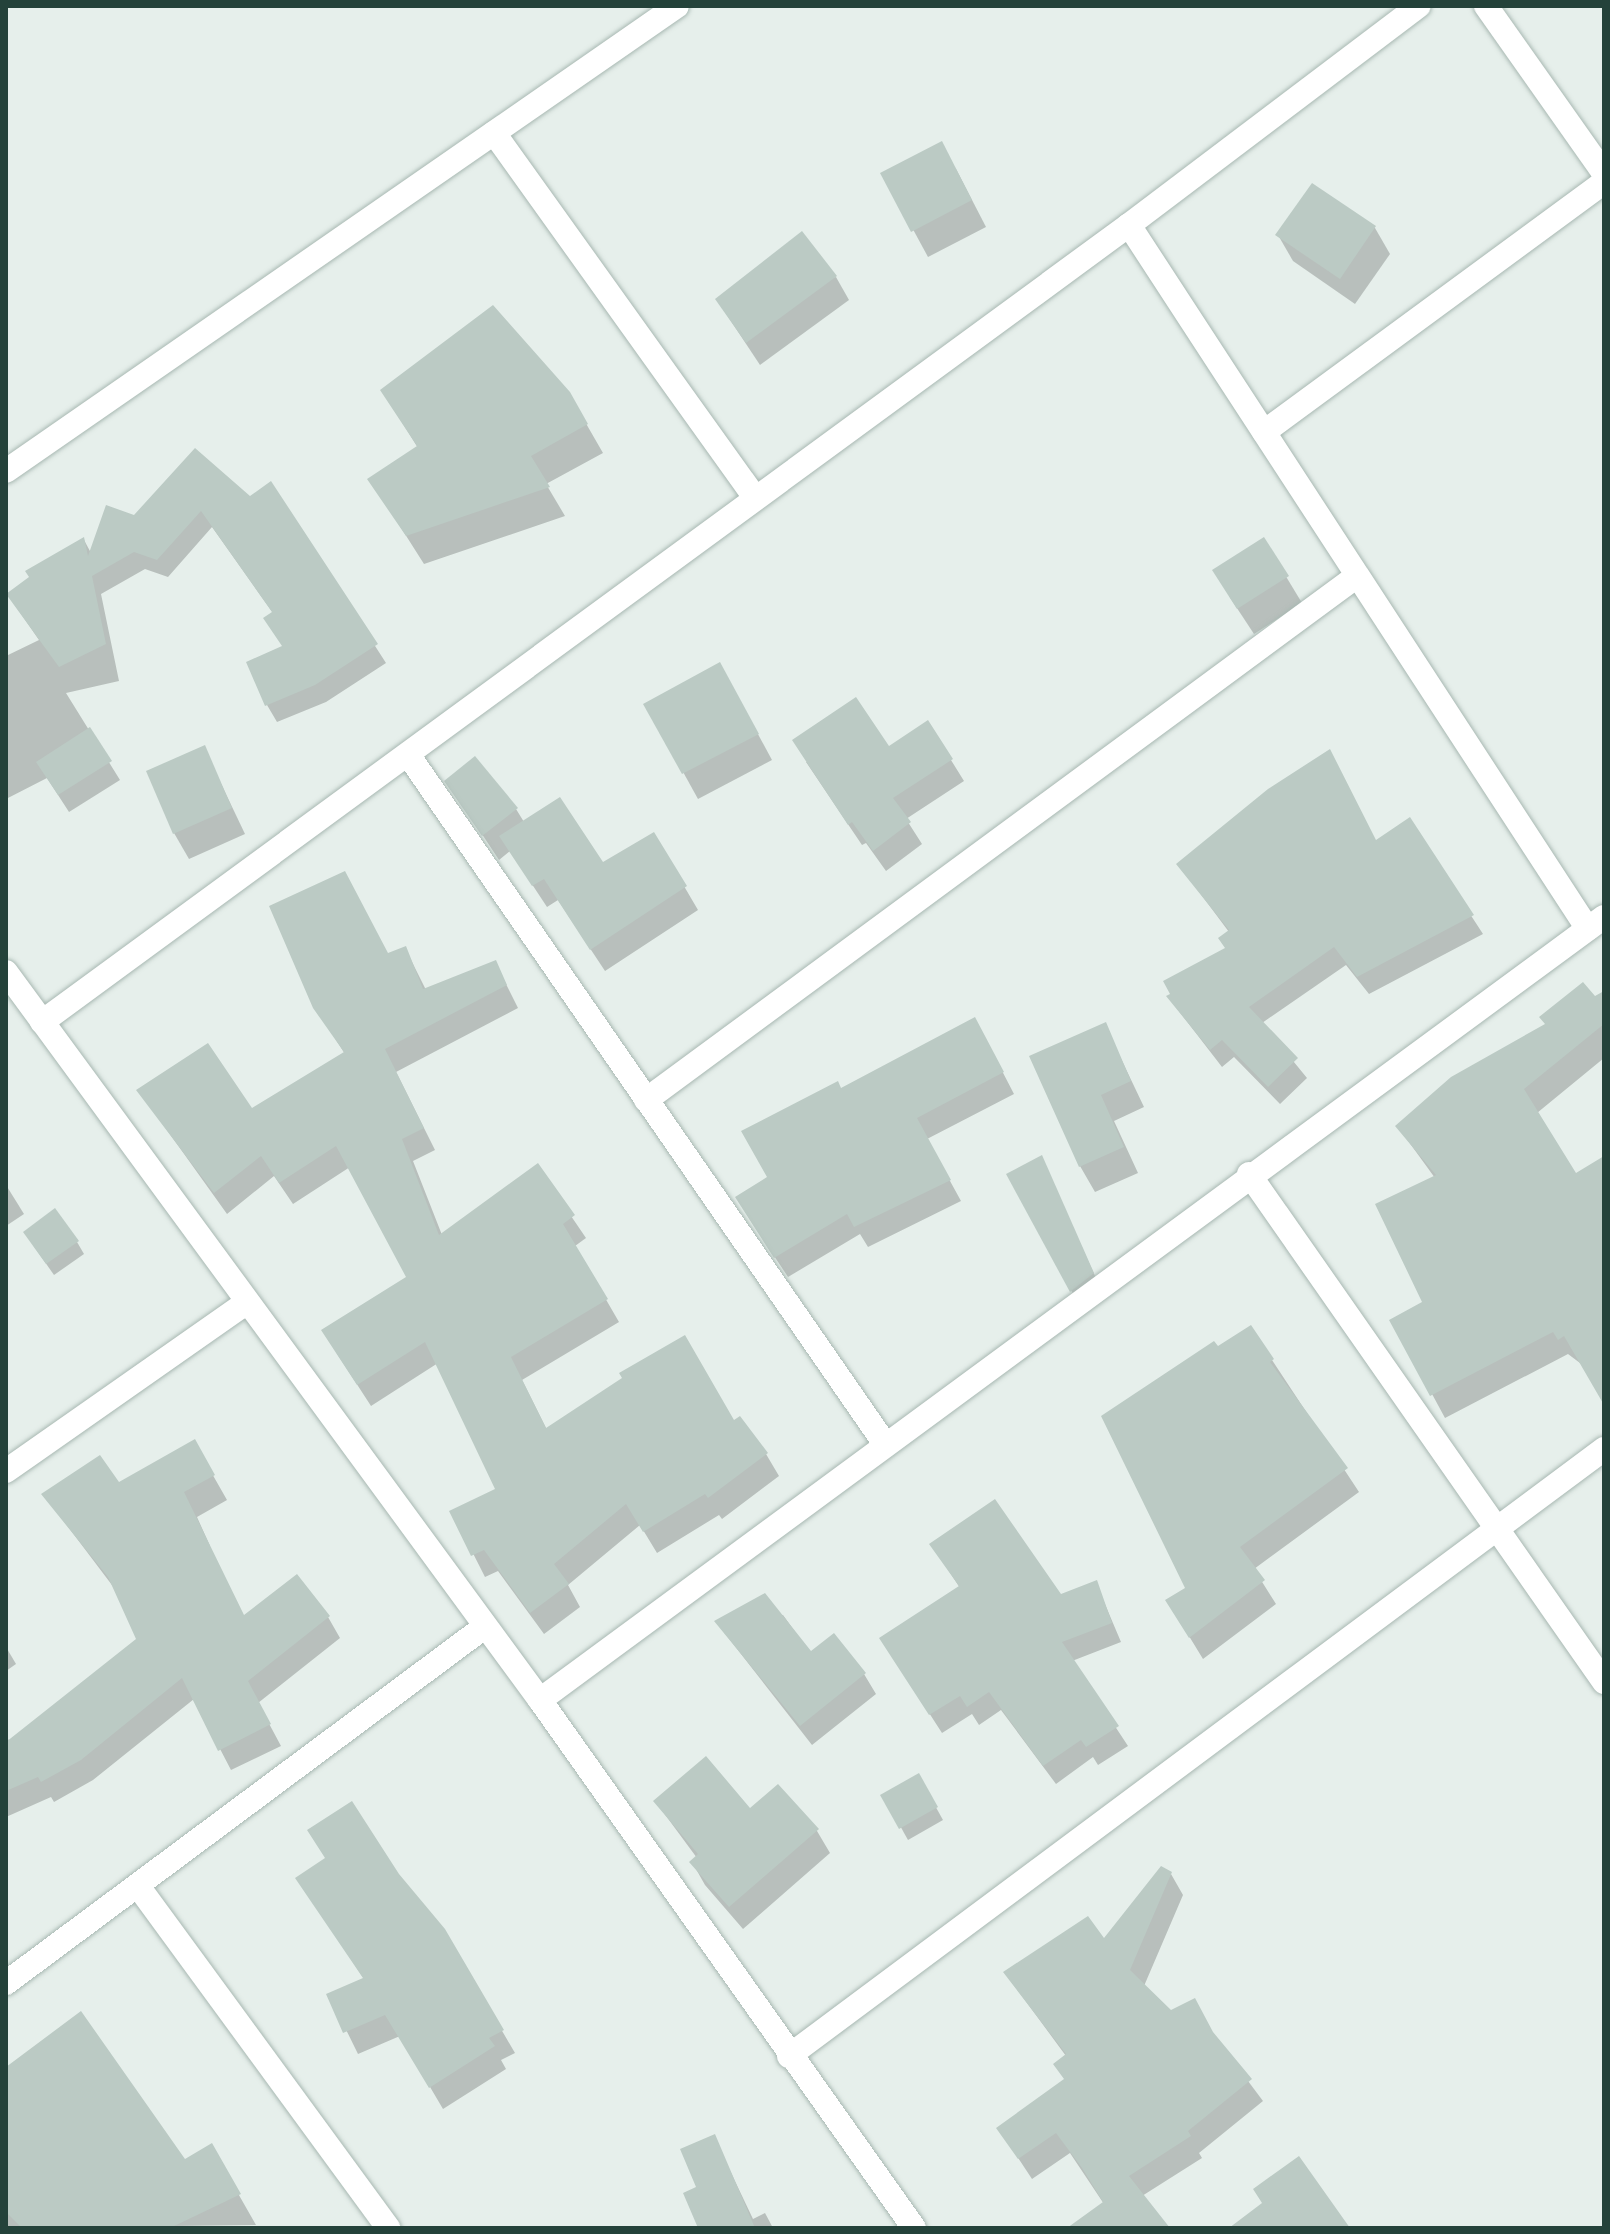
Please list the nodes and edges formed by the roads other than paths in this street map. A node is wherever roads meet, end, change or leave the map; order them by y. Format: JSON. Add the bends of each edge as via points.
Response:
{"nodes":[{"id":1,"x":677,"y":6,"type":"edge"},
{"id":2,"x":1419,"y":6,"type":"edge"},
{"id":3,"x":1486,"y":6,"type":"edge"},
{"id":4,"x":494,"y":133,"type":"junction"},
{"id":5,"x":1604,"y":173,"type":"edge"},
{"id":6,"x":1604,"y":182,"type":"edge"},
{"id":7,"x":1129,"y":225,"type":"junction"},
{"id":8,"x":1264,"y":432,"type":"junction"},
{"id":9,"x":6,"y":471,"type":"edge"},
{"id":10,"x":754,"y":496,"type":"junction"},
{"id":11,"x":1357,"y":576,"type":"junction"},
{"id":12,"x":409,"y":756,"type":"junction"},
{"id":13,"x":1596,"y":923,"type":"edge"},
{"id":14,"x":6,"y":972,"type":"edge"},
{"id":15,"x":42,"y":1022,"type":"junction"},
{"id":16,"x":646,"y":1100,"type":"junction"},
{"id":17,"x":1249,"y":1174,"type":"junction"},
{"id":18,"x":247,"y":1302,"type":"junction"},
{"id":19,"x":885,"y":1444,"type":"junction"},
{"id":20,"x":1604,"y":1449,"type":"edge"},
{"id":21,"x":6,"y":1471,"type":"edge"},
{"id":22,"x":1497,"y":1532,"type":"junction"},
{"id":23,"x":483,"y":1628,"type":"junction"},
{"id":24,"x":1604,"y":1682,"type":"edge"},
{"id":25,"x":540,"y":1700,"type":"junction"},
{"id":26,"x":138,"y":1886,"type":"junction"},
{"id":27,"x":6,"y":1983,"type":"edge"},
{"id":28,"x":789,"y":2056,"type":"junction"},
{"id":29,"x":386,"y":2227,"type":"edge"},
{"id":30,"x":914,"y":2228,"type":"edge"}],
"edges":[{"from":1,"to":4,"type":"street"},
{"from":2,"to":7,"type":"street"},
{"from":3,"to":5,"type":"street"},
{"from":4,"to":9,"type":"street"},
{"from":4,"to":10,"type":"street"},
{"from":6,"to":8,"type":"street"},
{"from":7,"to":8,"type":"street"},
{"from":7,"to":10,"type":"street"},
{"from":8,"to":11,"type":"street"},
{"from":10,"to":12,"type":"street"},
{"from":11,"to":13,"type":"street"},
{"from":11,"to":16,"type":"street"},
{"from":12,"to":15,"type":"street"},
{"from":12,"to":16,"type":"street"},
{"from":13,"to":17,"type":"street"},
{"from":14,"to":15,"type":"street"},
{"from":15,"to":18,"type":"street"},
{"from":16,"to":19,"type":"street"},
{"from":17,"to":19,"type":"street"},
{"from":17,"to":22,"type":"street"},
{"from":18,"to":21,"type":"street"},
{"from":18,"to":23,"type":"street"},
{"from":19,"to":25,"type":"street"},
{"from":20,"to":22,"type":"street"},
{"from":22,"to":24,"type":"street"},
{"from":22,"to":28,"type":"street"},
{"from":23,"to":25,"type":"street"},
{"from":23,"to":26,"type":"street"},
{"from":25,"to":28,"type":"street"},
{"from":26,"to":27,"type":"street"},
{"from":26,"to":29,"type":"street"},
{"from":28,"to":30,"type":"street"}]}
